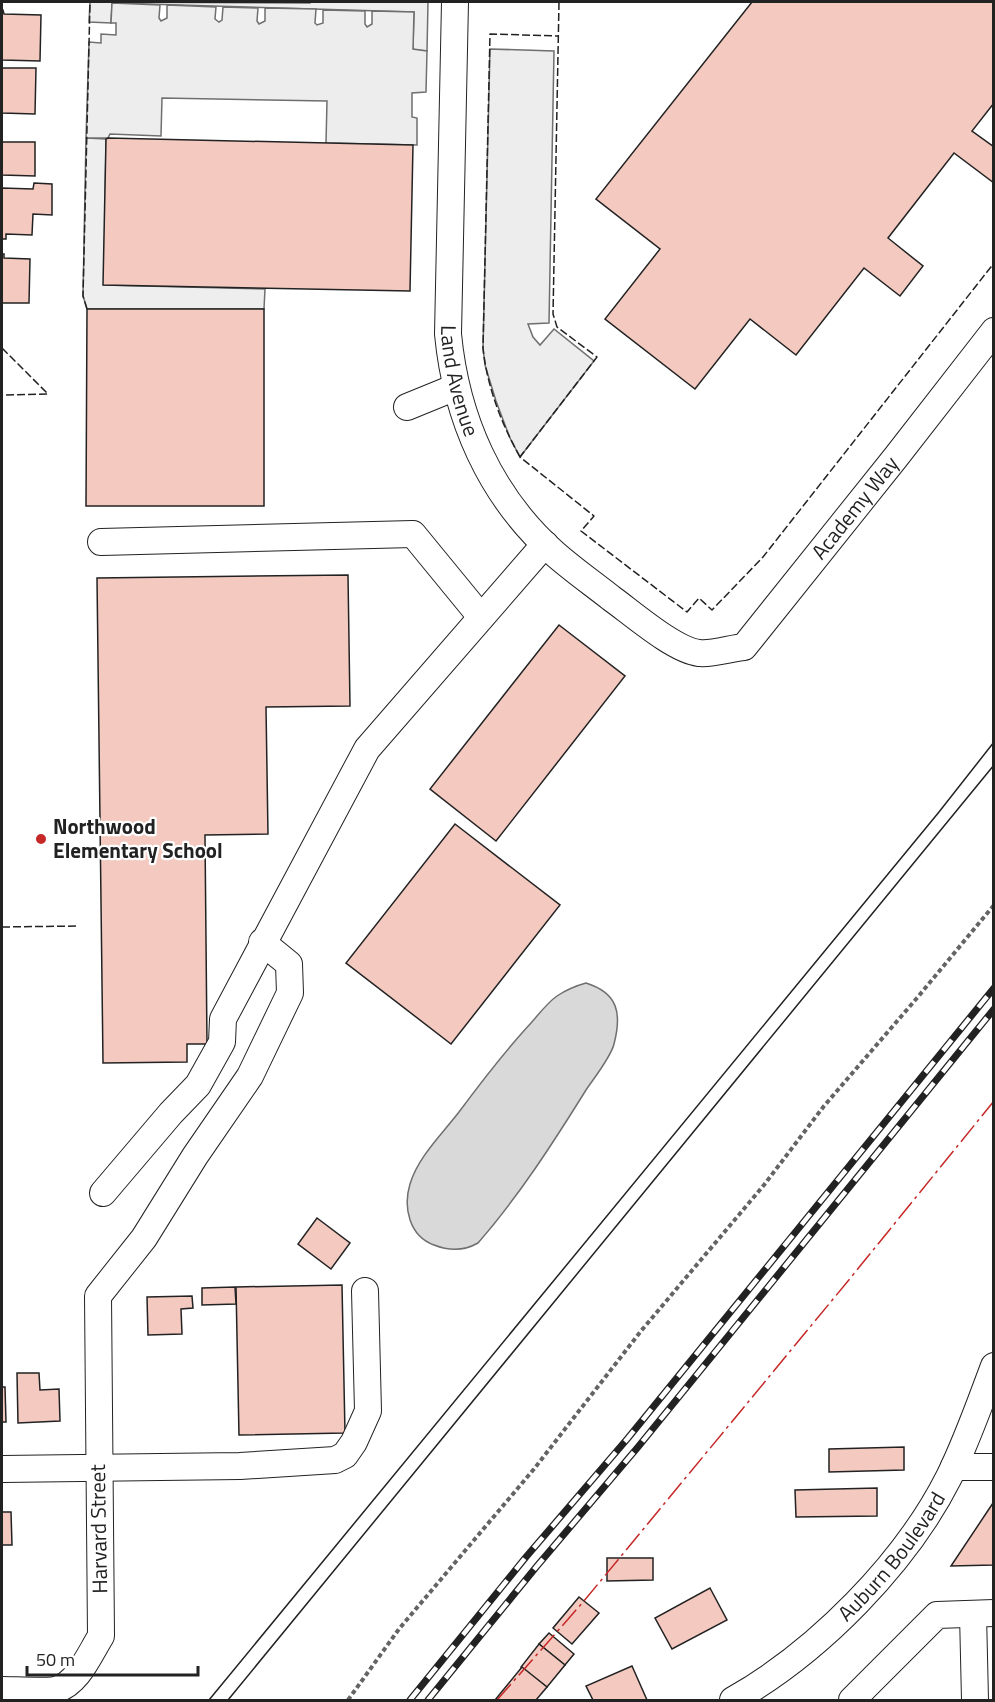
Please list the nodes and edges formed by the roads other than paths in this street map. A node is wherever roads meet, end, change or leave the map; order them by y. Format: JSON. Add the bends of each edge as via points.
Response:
{"nodes":[{"id":1,"x":455,"y":2,"type":"edge"},
{"id":2,"x":993,"y":331,"type":"edge"},
{"id":3,"x":456,"y":387,"type":"junction"},
{"id":4,"x":407,"y":407,"type":"dead end"},
{"id":5,"x":101,"y":542,"type":"dead end"},
{"id":6,"x":545,"y":544,"type":"junction"},
{"id":7,"x":481,"y":617,"type":"junction"},
{"id":8,"x":699,"y":653,"type":"joint"},
{"id":9,"x":262,"y":942,"type":"junction"},
{"id":10,"x":103,"y":1193,"type":"dead end"},
{"id":11,"x":365,"y":1291,"type":"dead end"},
{"id":12,"x":993,"y":1366,"type":"edge"},
{"id":13,"x":954,"y":1467,"type":"junction"},
{"id":14,"x":993,"y":1467,"type":"edge"},
{"id":15,"x":98,"y":1468,"type":"junction"},
{"id":16,"x":2,"y":1469,"type":"edge"},
{"id":17,"x":983,"y":1613,"type":"edge"},
{"id":18,"x":2,"y":1690,"type":"edge"},
{"id":19,"x":765,"y":1693,"type":"edge"},
{"id":20,"x":733,"y":1701,"type":"edge"},
{"id":21,"x":852,"y":1701,"type":"edge"},
{"id":22,"x":975,"y":1701,"type":"edge"}],
"edges":[{"from":1,"to":3,"type":"street","name":"Land Avenue","via":[[448,334]]},
{"from":2,"to":8,"type":"street","name":"Academy Way","via":[[744,646]]},
{"from":3,"to":4,"type":"street"},
{"from":3,"to":6,"type":"street","name":"Land Avenue","via":[[488,472],[508,503]]},
{"from":5,"to":7,"type":"street","via":[[413,534]]},
{"from":6,"to":7,"type":"street"},
{"from":6,"to":8,"type":"street","name":"Land Avenue","via":[[670,641]]},
{"from":7,"to":9,"type":"street","via":[[367,749]]},
{"from":9,"to":10,"type":"street","via":[[223,1019],[222,1042],[198,1085]]},
{"from":9,"to":15,"type":"street","name":"Harvard Street","via":[[289,964],[290,993],[250,1076],[144,1238],[98,1296]]},
{"from":11,"to":15,"type":"street","via":[[368,1411],[345,1455],[335,1460],[240,1467]]},
{"from":12,"to":13,"type":"street","name":"Auburn Boulevard"},
{"from":13,"to":14,"type":"street"},
{"from":13,"to":19,"type":"street","name":"Auburn Boulevard","via":[[929,1512],[883,1573]]},
{"from":15,"to":16,"type":"street"},
{"from":15,"to":18,"type":"street","name":"Harvard Street","via":[[100,1636],[68,1684],[53,1690]]},
{"from":17,"to":21,"type":"street","via":[[937,1615]]},
{"from":17,"to":22,"type":"street"},
{"from":19,"to":20,"type":"street","name":"Auburn Boulevard"}]}
